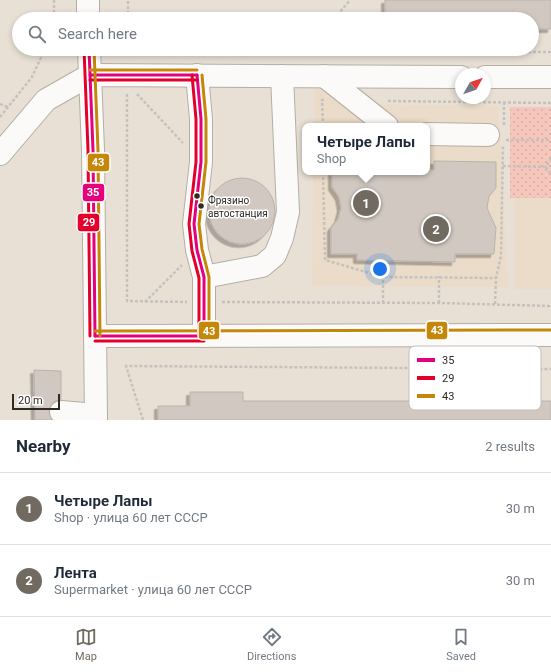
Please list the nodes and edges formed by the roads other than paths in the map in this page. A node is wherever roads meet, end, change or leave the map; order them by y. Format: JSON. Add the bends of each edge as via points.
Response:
{"nodes":[{"id":1,"x":88,"y":0,"type":"edge"},
{"id":2,"x":88,"y":12,"type":"edge"},
{"id":3,"x":89,"y":56,"type":"edge"},
{"id":4,"x":90,"y":75,"type":"junction"},
{"id":5,"x":197,"y":75,"type":"junction"},
{"id":6,"x":282,"y":76,"type":"junction"},
{"id":7,"x":324,"y":76,"type":"junction"},
{"id":8,"x":455,"y":77,"type":"edge"},
{"id":9,"x":491,"y":77,"type":"edge"},
{"id":10,"x":551,"y":77,"type":"edge"},
{"id":11,"x":382,"y":123,"type":"edge"},
{"id":12,"x":430,"y":134,"type":"edge"},
{"id":13,"x":496,"y":134,"type":"road end"},
{"id":14,"x":0,"y":154,"type":"edge"},
{"id":15,"x":204,"y":277,"type":"junction"},
{"id":16,"x":551,"y":335,"type":"edge"},
{"id":17,"x":95,"y":336,"type":"junction"},
{"id":18,"x":204,"y":336,"type":"junction"},
{"id":19,"x":61,"y":412,"type":"dead end"},
{"id":20,"x":96,"y":418,"type":"edge"}],
"edges":[{"from":1,"to":2,"type":"street"},
{"from":3,"to":4,"type":"street"},
{"from":4,"to":5,"type":"street"},
{"from":4,"to":14,"type":"street","via":[[46,100]]},
{"from":4,"to":17,"type":"street"},
{"from":5,"to":6,"type":"street"},
{"from":5,"to":15,"type":"street","via":[[201,162],[194,212],[197,250]]},
{"from":6,"to":7,"type":"street"},
{"from":6,"to":15,"type":"street","via":[[288,212],[282,238],[275,255],[262,266]]},
{"from":7,"to":8,"type":"street"},
{"from":7,"to":11,"type":"street"},
{"from":9,"to":10,"type":"street"},
{"from":12,"to":13,"type":"street"},
{"from":15,"to":18,"type":"street"},
{"from":16,"to":18,"type":"street"},
{"from":17,"to":18,"type":"street"},
{"from":17,"to":20,"type":"street"},
{"from":19,"to":20,"type":"street"}]}
